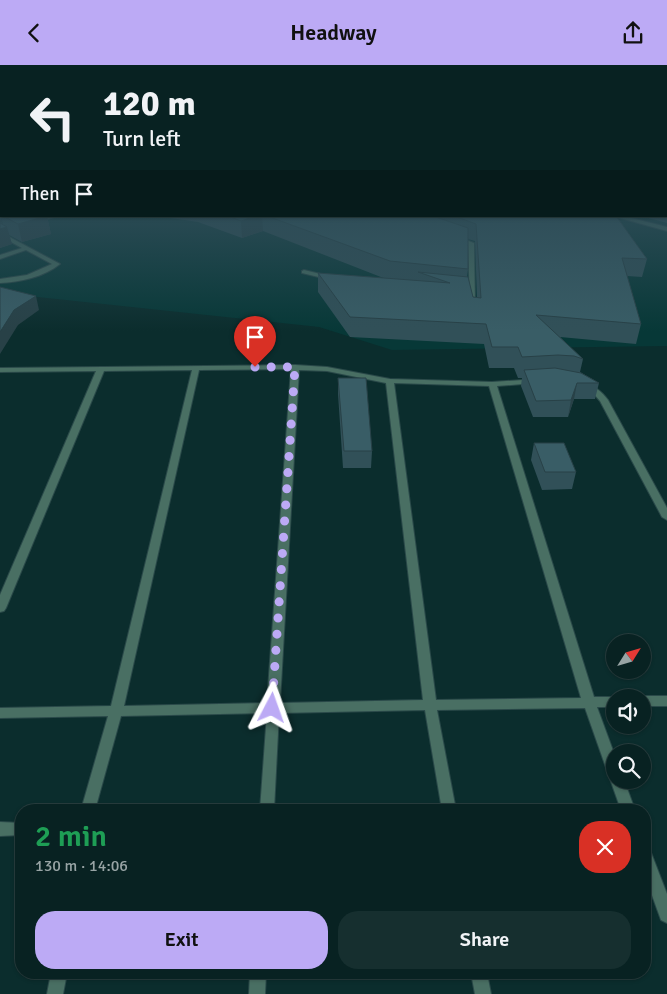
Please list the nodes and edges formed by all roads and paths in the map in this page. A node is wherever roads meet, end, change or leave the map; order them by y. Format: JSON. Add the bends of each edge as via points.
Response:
{"nodes":[{"id":1,"x":21,"y":244,"type":"edge"},
{"id":2,"x":471,"y":244,"type":"edge"},
{"id":3,"x":27,"y":248,"type":"junction"},
{"id":4,"x":0,"y":257,"type":"edge"},
{"id":5,"x":304,"y":272,"type":"dead end"},
{"id":6,"x":342,"y":279,"type":"edge"},
{"id":7,"x":0,"y":281,"type":"edge"},
{"id":8,"x":474,"y":307,"type":"edge"},
{"id":9,"x":295,"y":367,"type":"junction"},
{"id":10,"x":196,"y":368,"type":"junction"},
{"id":11,"x":3,"y":369,"type":"edge"},
{"id":12,"x":101,"y":369,"type":"junction"},
{"id":13,"x":0,"y":380,"type":"edge"},
{"id":14,"x":390,"y":381,"type":"junction"},
{"id":15,"x":545,"y":381,"type":"edge"},
{"id":16,"x":492,"y":384,"type":"junction"},
{"id":17,"x":577,"y":384,"type":"edge"},
{"id":18,"x":663,"y":499,"type":"edge"},
{"id":19,"x":667,"y":517,"type":"edge"},
{"id":20,"x":0,"y":608,"type":"edge"},
{"id":21,"x":651,"y":701,"type":"edge"},
{"id":22,"x":667,"y":701,"type":"edge"},
{"id":23,"x":589,"y":702,"type":"junction"},
{"id":24,"x":606,"y":702,"type":"edge"},
{"id":25,"x":430,"y":705,"type":"junction"},
{"id":26,"x":272,"y":708,"type":"junction"},
{"id":27,"x":116,"y":711,"type":"junction"},
{"id":28,"x":0,"y":713,"type":"edge"},
{"id":29,"x":606,"y":749,"type":"edge"},
{"id":30,"x":620,"y":789,"type":"edge"},
{"id":31,"x":90,"y":804,"type":"edge"},
{"id":32,"x":267,"y":804,"type":"edge"},
{"id":33,"x":448,"y":804,"type":"edge"},
{"id":34,"x":626,"y":804,"type":"edge"},
{"id":35,"x":0,"y":829,"type":"edge"},
{"id":36,"x":15,"y":829,"type":"edge"},
{"id":37,"x":651,"y":871,"type":"edge"},
{"id":38,"x":667,"y":915,"type":"edge"},
{"id":39,"x":58,"y":979,"type":"edge"},
{"id":40,"x":258,"y":979,"type":"edge"},
{"id":41,"x":480,"y":979,"type":"edge"},
{"id":42,"x":55,"y":994,"type":"edge"},
{"id":43,"x":257,"y":994,"type":"edge"},
{"id":44,"x":483,"y":994,"type":"edge"}],
"edges":[{"from":1,"to":3,"type":"street"},
{"from":2,"to":8,"type":"street","via":[[468,291]]},
{"from":3,"to":4,"type":"street"},
{"from":3,"to":7,"type":"street","via":[[57,264],[38,275]]},
{"from":5,"to":6,"type":"street"},
{"from":9,"to":10,"type":"street"},
{"from":9,"to":14,"type":"street","via":[[327,369]]},
{"from":9,"to":26,"type":"street"},
{"from":10,"to":12,"type":"street"},
{"from":10,"to":27,"type":"street"},
{"from":11,"to":12,"type":"street"},
{"from":11,"to":13,"type":"street"},
{"from":12,"to":20,"type":"street"},
{"from":14,"to":16,"type":"street"},
{"from":14,"to":25,"type":"street"},
{"from":15,"to":16,"type":"street"},
{"from":16,"to":23,"type":"street"},
{"from":17,"to":18,"type":"street","via":[[597,392],[604,400]]},
{"from":18,"to":19,"type":"street"},
{"from":21,"to":22,"type":"street"},
{"from":23,"to":24,"type":"street"},
{"from":23,"to":25,"type":"street"},
{"from":23,"to":29,"type":"street"},
{"from":25,"to":26,"type":"street"},
{"from":25,"to":33,"type":"street"},
{"from":26,"to":27,"type":"street"},
{"from":26,"to":32,"type":"street"},
{"from":27,"to":28,"type":"street"},
{"from":27,"to":31,"type":"street"},
{"from":30,"to":34,"type":"street"},
{"from":35,"to":36,"type":"street"},
{"from":37,"to":38,"type":"street"},
{"from":39,"to":42,"type":"street"},
{"from":40,"to":43,"type":"street"},
{"from":41,"to":44,"type":"street"}]}
